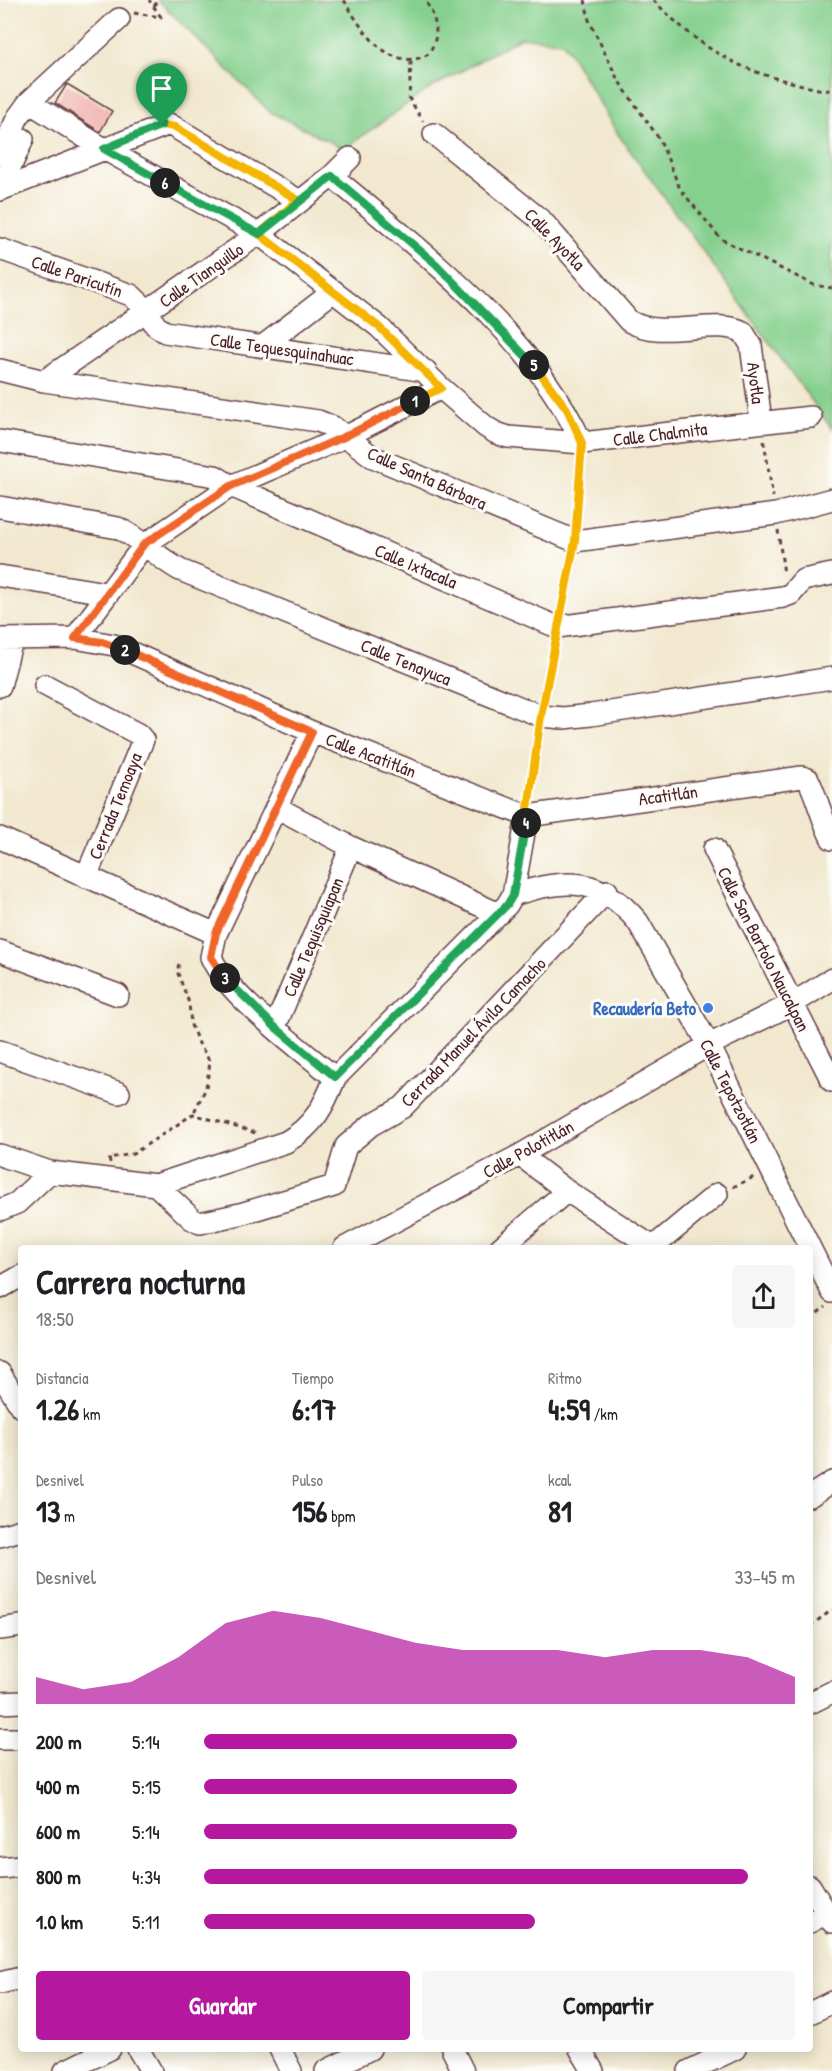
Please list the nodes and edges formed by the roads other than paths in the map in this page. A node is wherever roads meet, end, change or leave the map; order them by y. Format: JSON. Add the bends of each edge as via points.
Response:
{"nodes":[{"id":1,"x":119,"y":19,"type":"road end"},
{"id":2,"x":34,"y":105,"type":"junction"},
{"id":3,"x":434,"y":134,"type":"road end"},
{"id":4,"x":104,"y":149,"type":"junction"},
{"id":5,"x":0,"y":155,"type":"edge"},
{"id":6,"x":350,"y":158,"type":"dead end"},
{"id":7,"x":332,"y":176,"type":"junction"},
{"id":8,"x":0,"y":190,"type":"edge"},
{"id":9,"x":298,"y":200,"type":"junction"},
{"id":10,"x":259,"y":234,"type":"junction"},
{"id":11,"x":0,"y":249,"type":"edge"},
{"id":12,"x":334,"y":291,"type":"junction"},
{"id":13,"x":149,"y":312,"type":"junction"},
{"id":14,"x":751,"y":345,"type":"joint"},
{"id":15,"x":263,"y":346,"type":"junction"},
{"id":16,"x":0,"y":370,"type":"edge"},
{"id":17,"x":426,"y":371,"type":"junction"},
{"id":18,"x":44,"y":381,"type":"junction"},
{"id":19,"x":441,"y":388,"type":"junction"},
{"id":20,"x":811,"y":417,"type":"dead end"},
{"id":21,"x":761,"y":421,"type":"junction"},
{"id":22,"x":346,"y":436,"type":"junction"},
{"id":23,"x":0,"y":441,"type":"edge"},
{"id":24,"x":582,"y":443,"type":"junction"},
{"id":25,"x":231,"y":486,"type":"junction"},
{"id":26,"x":832,"y":499,"type":"edge"},
{"id":27,"x":0,"y":507,"type":"edge"},
{"id":28,"x":144,"y":544,"type":"junction"},
{"id":29,"x":832,"y":574,"type":"edge"},
{"id":30,"x":0,"y":576,"type":"edge"},
{"id":31,"x":106,"y":593,"type":"junction"},
{"id":32,"x":75,"y":638,"type":"junction"},
{"id":33,"x":6,"y":639,"type":"edge"},
{"id":34,"x":832,"y":678,"type":"edge"},
{"id":35,"x":45,"y":685,"type":"dead end"},
{"id":36,"x":0,"y":686,"type":"edge"},
{"id":37,"x":312,"y":732,"type":"junction"},
{"id":38,"x":276,"y":807,"type":"junction"},
{"id":39,"x":527,"y":816,"type":"junction"},
{"id":40,"x":0,"y":838,"type":"edge"},
{"id":41,"x":832,"y":839,"type":"edge"},
{"id":42,"x":351,"y":848,"type":"junction"},
{"id":43,"x":714,"y":849,"type":"dead end"},
{"id":44,"x":86,"y":877,"type":"junction"},
{"id":45,"x":607,"y":891,"type":"junction"},
{"id":46,"x":513,"y":895,"type":"junction"},
{"id":47,"x":499,"y":914,"type":"junction"},
{"id":48,"x":216,"y":933,"type":"junction"},
{"id":49,"x":0,"y":951,"type":"edge"},
{"id":50,"x":832,"y":980,"type":"edge"},
{"id":51,"x":118,"y":995,"type":"dead end"},
{"id":52,"x":792,"y":1004,"type":"junction"},
{"id":53,"x":275,"y":1027,"type":"junction"},
{"id":54,"x":709,"y":1045,"type":"junction"},
{"id":55,"x":0,"y":1051,"type":"edge"},
{"id":56,"x":335,"y":1077,"type":"junction"},
{"id":57,"x":832,"y":1081,"type":"edge"},
{"id":58,"x":119,"y":1093,"type":"dead end"},
{"id":59,"x":0,"y":1155,"type":"edge"},
{"id":60,"x":520,"y":1155,"type":"junction"},
{"id":61,"x":50,"y":1172,"type":"junction"},
{"id":62,"x":156,"y":1185,"type":"junction"},
{"id":63,"x":567,"y":1191,"type":"junction"},
{"id":64,"x":717,"y":1194,"type":"road end"},
{"id":65,"x":0,"y":1210,"type":"edge"},
{"id":66,"x":350,"y":1245,"type":"edge"},
{"id":67,"x":504,"y":1245,"type":"edge"},
{"id":68,"x":648,"y":1245,"type":"edge"},
{"id":69,"x":656,"y":1245,"type":"edge"},
{"id":70,"x":809,"y":1245,"type":"edge"},
{"id":71,"x":813,"y":1253,"type":"edge"},
{"id":72,"x":18,"y":1278,"type":"edge"},
{"id":73,"x":0,"y":1288,"type":"edge"},
{"id":74,"x":832,"y":1292,"type":"edge"},
{"id":75,"x":0,"y":1373,"type":"edge"},
{"id":76,"x":18,"y":1402,"type":"edge"},
{"id":77,"x":832,"y":1482,"type":"edge"},
{"id":78,"x":813,"y":1494,"type":"edge"},
{"id":79,"x":18,"y":1531,"type":"edge"},
{"id":80,"x":0,"y":1536,"type":"edge"},
{"id":81,"x":18,"y":1626,"type":"edge"},
{"id":82,"x":0,"y":1629,"type":"edge"},
{"id":83,"x":832,"y":1692,"type":"edge"},
{"id":84,"x":18,"y":1702,"type":"edge"},
{"id":85,"x":813,"y":1702,"type":"edge"},
{"id":86,"x":0,"y":1703,"type":"edge"},
{"id":87,"x":0,"y":1739,"type":"edge"},
{"id":88,"x":18,"y":1739,"type":"edge"},
{"id":89,"x":18,"y":1866,"type":"edge"},
{"id":90,"x":0,"y":1868,"type":"edge"},
{"id":91,"x":813,"y":1894,"type":"edge"},
{"id":92,"x":823,"y":1919,"type":"edge"},
{"id":93,"x":18,"y":1979,"type":"edge"},
{"id":94,"x":0,"y":1983,"type":"edge"},
{"id":95,"x":832,"y":2001,"type":"edge"},
{"id":96,"x":813,"y":2002,"type":"edge"},
{"id":97,"x":813,"y":2011,"type":"edge"},
{"id":98,"x":104,"y":2052,"type":"edge"},
{"id":99,"x":140,"y":2052,"type":"edge"},
{"id":100,"x":282,"y":2052,"type":"edge"},
{"id":101,"x":364,"y":2052,"type":"edge"},
{"id":102,"x":454,"y":2052,"type":"edge"},
{"id":103,"x":582,"y":2052,"type":"edge"},
{"id":104,"x":729,"y":2052,"type":"edge"},
{"id":105,"x":65,"y":2071,"type":"edge"},
{"id":106,"x":151,"y":2071,"type":"edge"},
{"id":107,"x":291,"y":2071,"type":"edge"},
{"id":108,"x":326,"y":2071,"type":"edge"},
{"id":109,"x":463,"y":2071,"type":"edge"},
{"id":110,"x":593,"y":2071,"type":"edge"},
{"id":111,"x":689,"y":2071,"type":"edge"}],
"edges":[{"from":1,"to":2,"type":"street","via":[[49,82]]},
{"from":2,"to":4,"type":"street","name":"Calle Chalmita"},
{"from":2,"to":5,"type":"street","via":[[18,117]]},
{"from":2,"to":8,"type":"street"},
{"from":3,"to":14,"type":"street","name":"Calle Ayotla","via":[[542,221],[629,321],[647,329],[737,329]]},
{"from":4,"to":8,"type":"street"},
{"from":4,"to":9,"type":"street","via":[[169,124]]},
{"from":4,"to":10,"type":"street","name":"Calle Chalmita"},
{"from":6,"to":7,"type":"street","name":"Calle Tianguillo"},
{"from":7,"to":9,"type":"street","name":"Calle Tianguillo"},
{"from":7,"to":24,"type":"street","via":[[436,264],[500,327],[561,401]]},
{"from":9,"to":10,"type":"street","name":"Calle Tianguillo"},
{"from":10,"to":12,"type":"street","name":"Calle Chalmita"},
{"from":10,"to":13,"type":"street","name":"Calle Tianguillo"},
{"from":11,"to":13,"type":"street","name":"Calle Paricutín","via":[[131,295]]},
{"from":12,"to":15,"type":"street"},
{"from":12,"to":17,"type":"street","name":"Calle Chalmita"},
{"from":13,"to":15,"type":"street","name":"Calle Tequesquinahuac","via":[[155,325],[165,332]]},
{"from":13,"to":18,"type":"street","name":"Calle Tianguillo"},
{"from":14,"to":21,"type":"street","name":"Ayotla"},
{"from":15,"to":17,"type":"street","name":"Calle Tequesquinahuac"},
{"from":16,"to":18,"type":"street","name":"Calle Santa Bárbara"},
{"from":17,"to":19,"type":"street","name":"Calle Chalmita"},
{"from":18,"to":22,"type":"street","name":"Calle Santa Bárbara","via":[[318,421]]},
{"from":19,"to":22,"type":"street"},
{"from":19,"to":24,"type":"street","name":"Calle Chalmita","via":[[496,433]]},
{"from":20,"to":21,"type":"street","name":"Calle Chalmita"},
{"from":21,"to":24,"type":"street","name":"Calle Chalmita"},
{"from":22,"to":25,"type":"street"},
{"from":22,"to":26,"type":"street","name":"Calle Santa Bárbara","via":[[373,457],[575,541],[776,514]]},
{"from":23,"to":25,"type":"street","name":"Calle Ixtacala","via":[[215,476]]},
{"from":25,"to":28,"type":"street"},
{"from":25,"to":29,"type":"street","name":"Calle Ixtacala","via":[[557,627],[783,597],[803,580]]},
{"from":27,"to":28,"type":"street","name":"Calle Tenayuca","via":[[118,528]]},
{"from":28,"to":31,"type":"street"},
{"from":28,"to":34,"type":"street","name":"Calle Tenayuca","via":[[180,570],[541,716],[591,715]]},
{"from":30,"to":31,"type":"street"},
{"from":31,"to":32,"type":"street"},
{"from":32,"to":33,"type":"street","name":"Calle Acatitlán"},
{"from":32,"to":37,"type":"street","name":"Calle Acatitlán","via":[[114,645]]},
{"from":33,"to":36,"type":"street"},
{"from":35,"to":44,"type":"street","name":"Cerrada Temoaya","via":[[143,740]]},
{"from":37,"to":38,"type":"street"},
{"from":37,"to":39,"type":"street","name":"Calle Acatitlán"},
{"from":38,"to":42,"type":"street"},
{"from":38,"to":48,"type":"street"},
{"from":39,"to":41,"type":"street","name":"Acatitlán","via":[[802,777],[808,779]]},
{"from":39,"to":46,"type":"street"},
{"from":40,"to":44,"type":"street"},
{"from":42,"to":47,"type":"street"},
{"from":42,"to":53,"type":"street","name":"Calle Tequisquiapan"},
{"from":43,"to":52,"type":"street","name":"Calle San Bartolo Naucalpan"},
{"from":44,"to":48,"type":"street"},
{"from":45,"to":46,"type":"street","via":[[561,882]]},
{"from":45,"to":54,"type":"street","name":"Calle Tepotzotlán","via":[[638,922]]},
{"from":45,"to":62,"type":"street","name":"Cerrada Manuel Ávila Camacho","via":[[403,1107],[370,1125],[346,1146],[334,1186],[240,1214],[195,1222]]},
{"from":46,"to":47,"type":"street"},
{"from":47,"to":56,"type":"street"},
{"from":48,"to":53,"type":"street","via":[[211,951],[213,962],[222,976]]},
{"from":49,"to":51,"type":"street"},
{"from":50,"to":52,"type":"street","name":"Calle Polotitlán"},
{"from":52,"to":54,"type":"street","name":"Calle Polotitlán"},
{"from":52,"to":57,"type":"street","name":"Calle San Bartolo Naucalpan"},
{"from":53,"to":56,"type":"street"},
{"from":54,"to":60,"type":"street","name":"Calle Polotitlán"},
{"from":54,"to":70,"type":"street","name":"Calle Tepotzotlán"},
{"from":55,"to":58,"type":"street"},
{"from":56,"to":62,"type":"street","via":[[314,1122],[302,1133],[286,1142]]},
{"from":59,"to":61,"type":"street"},
{"from":60,"to":63,"type":"street"},
{"from":60,"to":66,"type":"street","name":"Calle Polotitlán"},
{"from":61,"to":62,"type":"street"},
{"from":61,"to":65,"type":"street","via":[[23,1198]]},
{"from":63,"to":67,"type":"street"},
{"from":63,"to":68,"type":"street"},
{"from":64,"to":69,"type":"street"},
{"from":71,"to":74,"type":"street","name":"Calle Tepotzotlán"},
{"from":72,"to":73,"type":"street"},
{"from":75,"to":76,"type":"street"},
{"from":77,"to":78,"type":"street"},
{"from":79,"to":80,"type":"street"},
{"from":81,"to":82,"type":"street"},
{"from":83,"to":85,"type":"street"},
{"from":84,"to":86,"type":"street"},
{"from":87,"to":88,"type":"street"},
{"from":89,"to":90,"type":"street"},
{"from":91,"to":92,"type":"street"},
{"from":93,"to":94,"type":"street"},
{"from":95,"to":96,"type":"street"},
{"from":95,"to":97,"type":"street"},
{"from":98,"to":105,"type":"street"},
{"from":99,"to":106,"type":"street"},
{"from":100,"to":107,"type":"street"},
{"from":101,"to":108,"type":"street"},
{"from":102,"to":109,"type":"street"},
{"from":103,"to":110,"type":"street"},
{"from":104,"to":111,"type":"street"}]}
